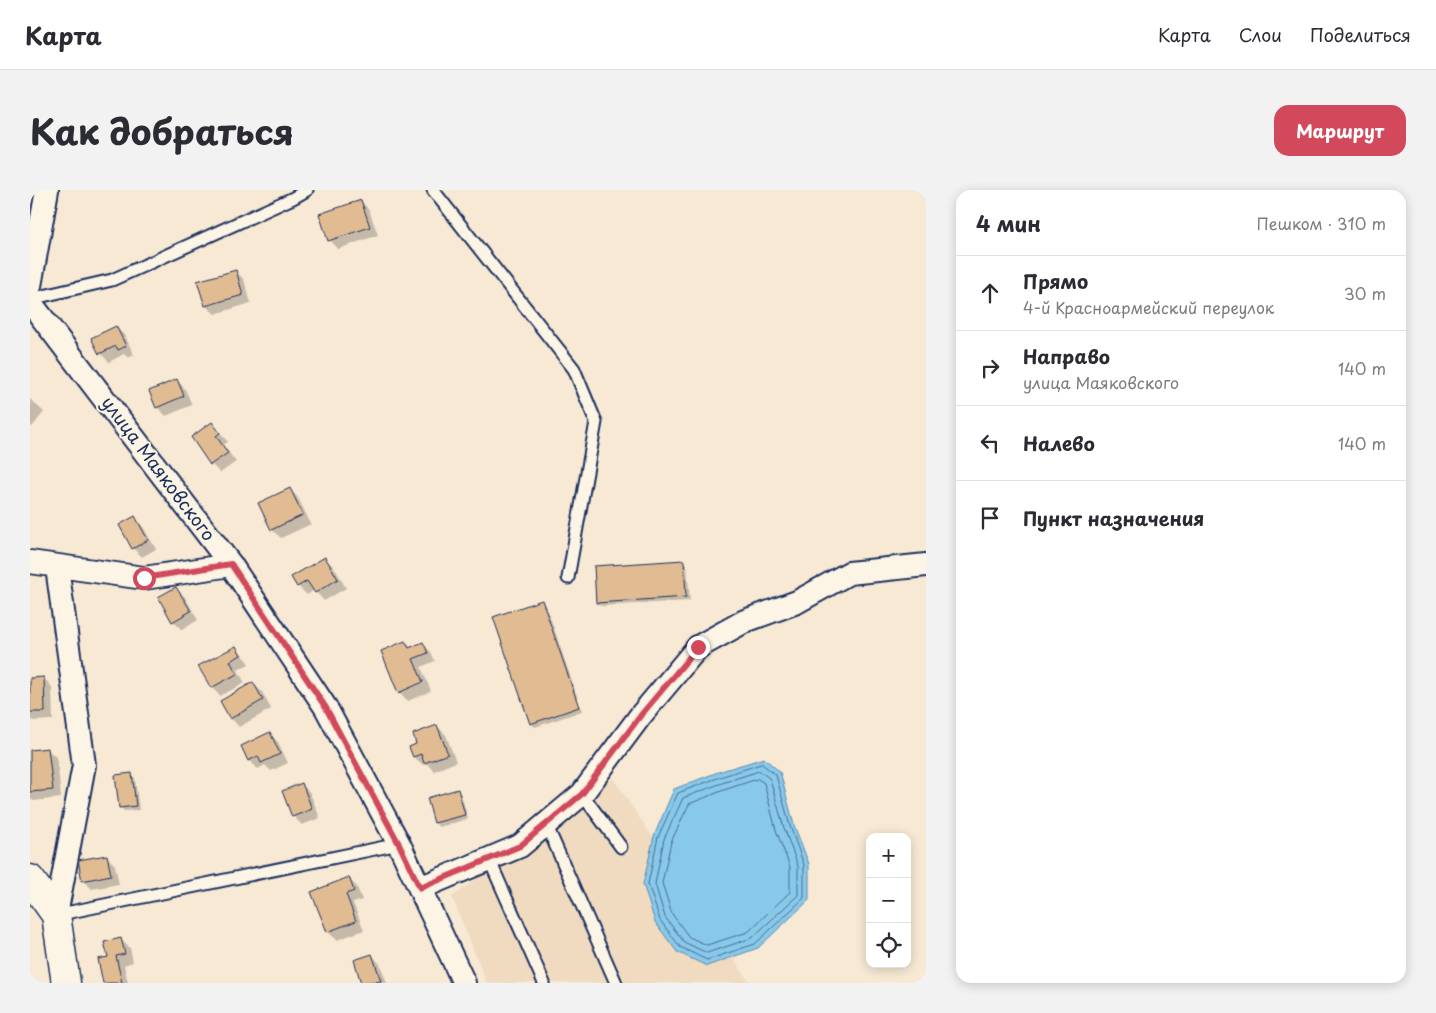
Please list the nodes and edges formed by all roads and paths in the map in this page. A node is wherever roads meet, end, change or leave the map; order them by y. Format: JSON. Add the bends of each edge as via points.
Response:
{"nodes":[{"id":1,"x":47,"y":190,"type":"edge"},
{"id":2,"x":307,"y":190,"type":"edge"},
{"id":3,"x":433,"y":190,"type":"edge"},
{"id":4,"x":30,"y":286,"type":"edge"},
{"id":5,"x":30,"y":301,"type":"edge"},
{"id":6,"x":30,"y":562,"type":"edge"},
{"id":7,"x":231,"y":564,"type":"junction"},
{"id":8,"x":926,"y":565,"type":"edge"},
{"id":9,"x":57,"y":567,"type":"junction"},
{"id":10,"x":568,"y":578,"type":"dead end"},
{"id":11,"x":582,"y":794,"type":"junction"},
{"id":12,"x":546,"y":824,"type":"junction"},
{"id":13,"x":399,"y":844,"type":"junction"},
{"id":14,"x":621,"y":847,"type":"dead end"},
{"id":15,"x":489,"y":859,"type":"junction"},
{"id":16,"x":30,"y":880,"type":"edge"},
{"id":17,"x":420,"y":888,"type":"junction"},
{"id":18,"x":56,"y":916,"type":"junction"},
{"id":19,"x":66,"y":983,"type":"edge"},
{"id":20,"x":464,"y":983,"type":"edge"},
{"id":21,"x":544,"y":983,"type":"edge"},
{"id":22,"x":616,"y":983,"type":"edge"}],
"edges":[{"from":1,"to":4,"type":"street"},
{"from":2,"to":5,"type":"lane","via":[[112,280]]},
{"from":3,"to":10,"type":"lane","via":[[574,369],[596,422]]},
{"from":5,"to":7,"type":"street","name":"улица Маяковского"},
{"from":6,"to":9,"type":"street"},
{"from":7,"to":9,"type":"street","via":[[144,578]]},
{"from":7,"to":13,"type":"street","name":"улица Маяковского","via":[[326,708]]},
{"from":8,"to":11,"type":"street","via":[[849,573],[796,602],[745,621],[698,647],[641,715]]},
{"from":9,"to":18,"type":"street","via":[[84,765]]},
{"from":11,"to":12,"type":"street"},
{"from":11,"to":14,"type":"lane"},
{"from":12,"to":15,"type":"street","via":[[520,846]]},
{"from":12,"to":22,"type":"lane"},
{"from":13,"to":17,"type":"street","name":"улица Маяковского"},
{"from":13,"to":18,"type":"lane"},
{"from":15,"to":17,"type":"street"},
{"from":15,"to":21,"type":"lane"},
{"from":16,"to":18,"type":"street"},
{"from":17,"to":20,"type":"street","name":"улица Маяковского"},
{"from":18,"to":19,"type":"street"}]}
